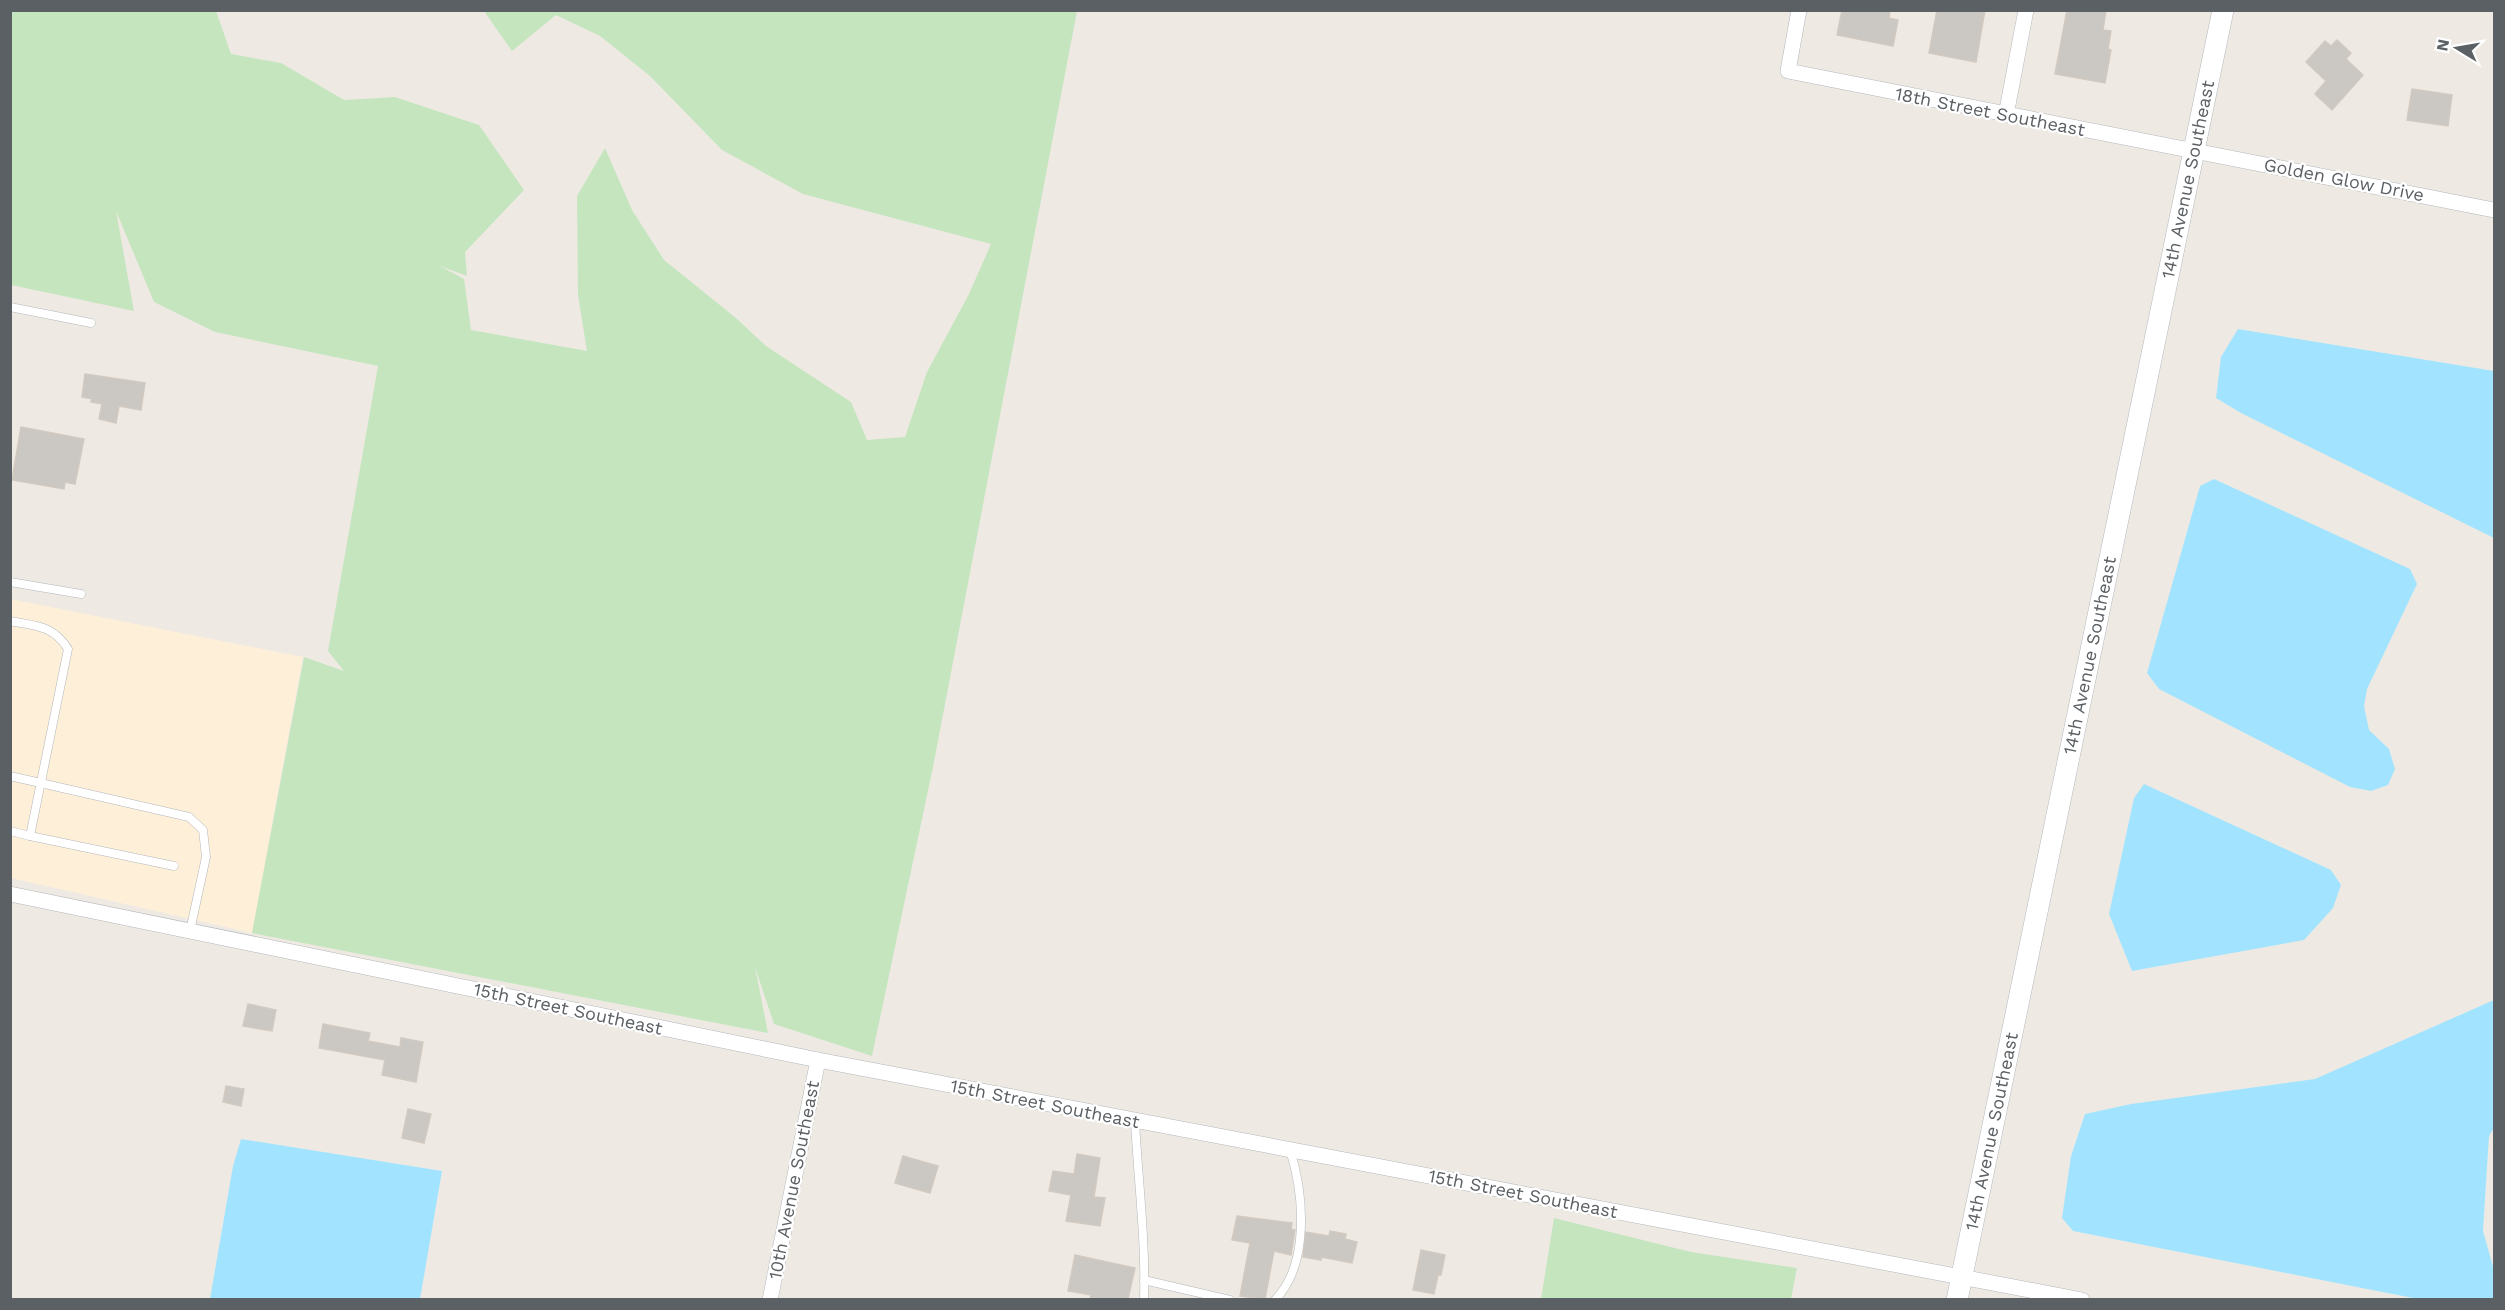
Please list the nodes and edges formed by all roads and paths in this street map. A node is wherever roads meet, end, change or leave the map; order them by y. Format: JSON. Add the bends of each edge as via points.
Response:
{"nodes":[{"id":1,"x":1799,"y":10,"type":"edge"},
{"id":2,"x":2026,"y":10,"type":"edge"},
{"id":3,"x":2223,"y":10,"type":"edge"},
{"id":4,"x":2006,"y":115,"type":"junction"},
{"id":5,"x":2193,"y":151,"type":"junction"},
{"id":6,"x":2494,"y":210,"type":"edge"},
{"id":7,"x":10,"y":307,"type":"edge"},
{"id":8,"x":92,"y":323,"type":"dead end"},
{"id":9,"x":10,"y":582,"type":"edge"},
{"id":10,"x":81,"y":594,"type":"dead end"},
{"id":11,"x":10,"y":621,"type":"edge"},
{"id":12,"x":10,"y":776,"type":"edge"},
{"id":13,"x":41,"y":781,"type":"junction"},
{"id":14,"x":10,"y":831,"type":"edge"},
{"id":15,"x":30,"y":836,"type":"junction"},
{"id":16,"x":174,"y":866,"type":"dead end"},
{"id":17,"x":11,"y":897,"type":"edge"},
{"id":18,"x":190,"y":931,"type":"junction"},
{"id":19,"x":818,"y":1060,"type":"junction"},
{"id":20,"x":1135,"y":1121,"type":"junction"},
{"id":21,"x":1290,"y":1150,"type":"junction"},
{"id":22,"x":1962,"y":1278,"type":"junction"},
{"id":23,"x":1144,"y":1280,"type":"junction"},
{"id":24,"x":770,"y":1299,"type":"edge"},
{"id":25,"x":1144,"y":1299,"type":"edge"},
{"id":26,"x":1230,"y":1299,"type":"edge"},
{"id":27,"x":1275,"y":1299,"type":"edge"},
{"id":28,"x":1957,"y":1299,"type":"edge"},
{"id":29,"x":2082,"y":1299,"type":"edge"}],
"edges":[{"from":1,"to":4,"type":"street","name":"18th Street Southeast","via":[[1788,71]]},
{"from":2,"to":4,"type":"street"},
{"from":3,"to":5,"type":"street","name":"14th Avenue Southeast"},
{"from":4,"to":5,"type":"street","name":"18th Street Southeast"},
{"from":5,"to":6,"type":"street","name":"Golden Glow Drive"},
{"from":5,"to":22,"type":"street","name":"14th Avenue Southeast"},
{"from":7,"to":8,"type":"lane"},
{"from":9,"to":10,"type":"lane"},
{"from":11,"to":13,"type":"lane","via":[[46,628],[60,636],[68,649]]},
{"from":12,"to":13,"type":"lane"},
{"from":13,"to":15,"type":"lane"},
{"from":13,"to":18,"type":"lane","via":[[189,817],[203,830],[206,857]]},
{"from":14,"to":15,"type":"lane"},
{"from":15,"to":16,"type":"lane"},
{"from":17,"to":18,"type":"street","name":"15th Street Southeast"},
{"from":18,"to":19,"type":"street","name":"15th Street Southeast"},
{"from":19,"to":20,"type":"street","name":"15th Street Southeast"},
{"from":19,"to":24,"type":"street","name":"10th Avenue Southeast"},
{"from":20,"to":21,"type":"street","name":"15th Street Southeast"},
{"from":20,"to":23,"type":"lane"},
{"from":21,"to":22,"type":"street","name":"15th Street Southeast"},
{"from":21,"to":27,"type":"lane","via":[[1301,1206],[1299,1241],[1295,1268]]},
{"from":22,"to":28,"type":"street","name":"14th Avenue Southeast"},
{"from":22,"to":29,"type":"street","name":"15th Street Southeast"},
{"from":23,"to":25,"type":"lane"},
{"from":23,"to":26,"type":"lane"}]}
